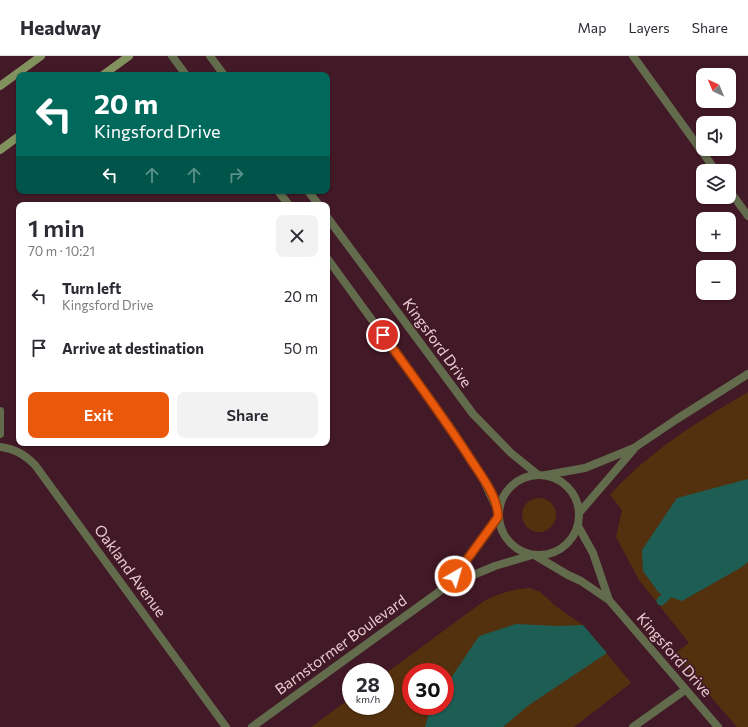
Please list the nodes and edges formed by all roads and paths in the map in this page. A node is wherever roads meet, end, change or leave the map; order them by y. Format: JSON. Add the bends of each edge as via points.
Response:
{"nodes":[{"id":1,"x":41,"y":56,"type":"edge"},
{"id":2,"x":129,"y":56,"type":"edge"},
{"id":3,"x":172,"y":56,"type":"edge"},
{"id":4,"x":210,"y":56,"type":"edge"},
{"id":5,"x":633,"y":56,"type":"edge"},
{"id":6,"x":19,"y":72,"type":"edge"},
{"id":7,"x":107,"y":72,"type":"edge"},
{"id":8,"x":184,"y":72,"type":"edge"},
{"id":9,"x":222,"y":72,"type":"edge"},
{"id":10,"x":16,"y":74,"type":"edge"},
{"id":11,"x":0,"y":86,"type":"edge"},
{"id":12,"x":16,"y":138,"type":"edge"},
{"id":13,"x":0,"y":150,"type":"edge"},
{"id":14,"x":711,"y":164,"type":"edge"},
{"id":15,"x":280,"y":194,"type":"edge"},
{"id":16,"x":736,"y":200,"type":"edge"},
{"id":17,"x":287,"y":202,"type":"edge"},
{"id":18,"x":748,"y":216,"type":"edge"},
{"id":19,"x":330,"y":221,"type":"edge"},
{"id":20,"x":330,"y":262,"type":"edge"},
{"id":21,"x":748,"y":374,"type":"edge"},
{"id":22,"x":0,"y":411,"type":"edge"},
{"id":23,"x":0,"y":434,"type":"edge"},
{"id":24,"x":0,"y":447,"type":"edge"},
{"id":25,"x":634,"y":448,"type":"junction"},
{"id":26,"x":537,"y":474,"type":"junction"},
{"id":27,"x":546,"y":475,"type":"junction"},
{"id":28,"x":579,"y":513,"type":"junction"},
{"id":29,"x":498,"y":514,"type":"junction"},
{"id":30,"x":578,"y":526,"type":"junction"},
{"id":31,"x":533,"y":555,"type":"junction"},
{"id":32,"x":447,"y":586,"type":"junction"},
{"id":33,"x":609,"y":600,"type":"junction"},
{"id":34,"x":685,"y":690,"type":"junction"},
{"id":35,"x":226,"y":727,"type":"edge"},
{"id":36,"x":252,"y":727,"type":"edge"},
{"id":37,"x":633,"y":727,"type":"edge"},
{"id":38,"x":718,"y":727,"type":"edge"}],
"edges":[{"from":1,"to":6,"type":"main road"},
{"from":2,"to":7,"type":"main road"},
{"from":3,"to":8,"type":"street"},
{"from":4,"to":9,"type":"street"},
{"from":5,"to":14,"type":"street"},
{"from":10,"to":11,"type":"main road"},
{"from":12,"to":13,"type":"main road"},
{"from":15,"to":17,"type":"street"},
{"from":16,"to":18,"type":"street"},
{"from":19,"to":26,"type":"street","name":"Kingsford Drive","via":[[473,414],[511,453]]},
{"from":20,"to":29,"type":"street","via":[[452,430],[482,477]]},
{"from":21,"to":25,"type":"street"},
{"from":22,"to":23,"type":"street"},
{"from":24,"to":35,"type":"street","name":"Oakland Avenue","via":[[19,452],[35,465]]},
{"from":25,"to":27,"type":"street","via":[[585,468]]},
{"from":25,"to":28,"type":"street"},
{"from":26,"to":27,"type":"street"},
{"from":26,"to":29,"type":"street","via":[[521,478],[508,489],[500,503]]},
{"from":27,"to":28,"type":"street","via":[[569,488],[576,500]]},
{"from":28,"to":30,"type":"street"},
{"from":29,"to":31,"type":"street","via":[[500,526],[508,542],[519,550]]},
{"from":29,"to":32,"type":"street","name":"Barnstormer Boulevard"},
{"from":30,"to":31,"type":"street","via":[[565,546],[551,554]]},
{"from":30,"to":33,"type":"street","name":"Kingsford Drive","via":[[593,553]]},
{"from":31,"to":32,"type":"street","name":"Barnstormer Boulevard","via":[[494,566]]},
{"from":31,"to":33,"type":"street","name":"Kingsford Drive","via":[[581,581]]},
{"from":32,"to":36,"type":"street","name":"Barnstormer Boulevard"},
{"from":33,"to":34,"type":"street","name":"Kingsford Drive"},
{"from":34,"to":37,"type":"street"},
{"from":34,"to":38,"type":"street","name":"Kingsford Drive"}]}
